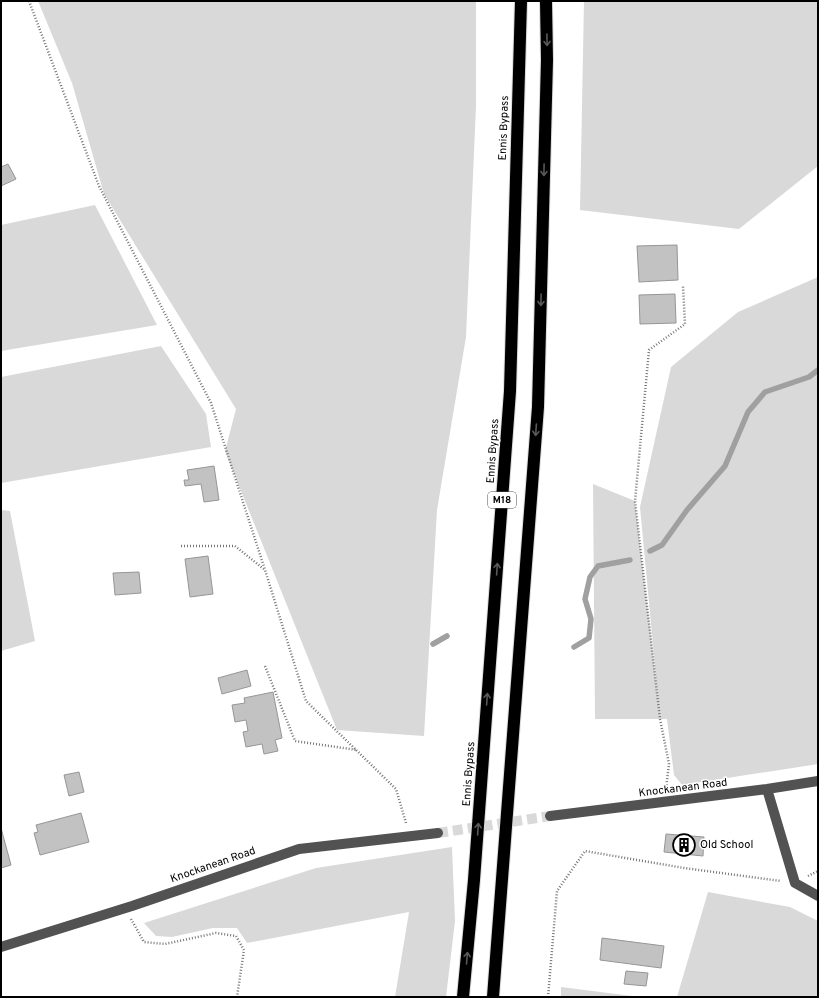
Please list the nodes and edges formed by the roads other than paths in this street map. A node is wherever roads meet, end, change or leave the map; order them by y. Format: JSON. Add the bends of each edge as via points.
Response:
{"nodes":[{"id":1,"x":521,"y":1,"type":"edge"},
{"id":2,"x":546,"y":1,"type":"edge"},
{"id":3,"x":818,"y":781,"type":"edge"},
{"id":4,"x":768,"y":790,"type":"junction"},
{"id":5,"x":550,"y":816,"type":"tunnel mouth"},
{"id":6,"x":438,"y":833,"type":"tunnel mouth"},
{"id":7,"x":818,"y":896,"type":"edge"},
{"id":8,"x":1,"y":947,"type":"edge"},
{"id":9,"x":464,"y":997,"type":"edge"},
{"id":10,"x":493,"y":997,"type":"edge"}],
"edges":[{"from":9,"to":1,"type":"highway","name":"Ennis Bypass","number":"M18","one_way":true,"via":[[510,391]]},
{"from":2,"to":10,"type":"highway","number":"M18","one_way":true,"via":[[547,60],[538,407]]},
{"from":3,"to":4,"type":"street","name":"Knockanean Road"},
{"from":4,"to":5,"type":"street","name":"Knockanean Road"},
{"from":4,"to":7,"type":"street","via":[[795,883]]},
{"from":6,"to":8,"type":"street","name":"Knockanean Road","via":[[299,849]]}]}
